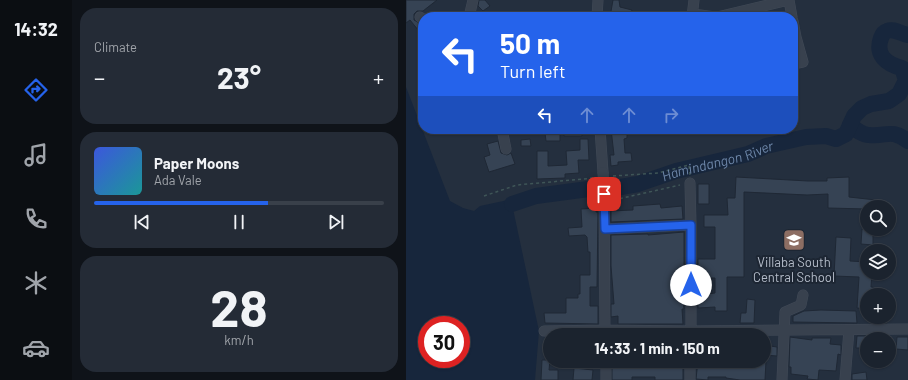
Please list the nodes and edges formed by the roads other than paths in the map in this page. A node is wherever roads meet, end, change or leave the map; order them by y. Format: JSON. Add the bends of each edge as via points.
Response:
{"nodes":[{"id":1,"x":474,"y":0,"type":"edge"},
{"id":2,"x":598,"y":0,"type":"edge"},
{"id":3,"x":694,"y":0,"type":"edge"},
{"id":4,"x":470,"y":12,"type":"edge"},
{"id":5,"x":597,"y":12,"type":"edge"},
{"id":6,"x":693,"y":12,"type":"edge"},
{"id":7,"x":737,"y":12,"type":"edge"},
{"id":8,"x":791,"y":12,"type":"edge"},
{"id":9,"x":798,"y":44,"type":"edge"},
{"id":10,"x":798,"y":63,"type":"edge"},
{"id":11,"x":503,"y":134,"type":"edge"},
{"id":12,"x":601,"y":134,"type":"edge"},
{"id":13,"x":506,"y":149,"type":"dead end"},
{"id":14,"x":690,"y":180,"type":"road end"},
{"id":15,"x":691,"y":225,"type":"junction"},
{"id":16,"x":605,"y":229,"type":"junction"},
{"id":17,"x":803,"y":295,"type":"dead end"},
{"id":18,"x":605,"y":328,"type":"edge"},
{"id":19,"x":691,"y":328,"type":"edge"},
{"id":20,"x":908,"y":329,"type":"edge"},
{"id":21,"x":771,"y":330,"type":"edge"},
{"id":22,"x":784,"y":330,"type":"junction"},
{"id":23,"x":849,"y":330,"type":"junction"},
{"id":24,"x":606,"y":368,"type":"edge"},
{"id":25,"x":690,"y":368,"type":"edge"},
{"id":26,"x":606,"y":380,"type":"edge"},
{"id":27,"x":690,"y":380,"type":"edge"},
{"id":28,"x":782,"y":380,"type":"edge"},
{"id":29,"x":845,"y":380,"type":"edge"}],
"edges":[{"from":1,"to":4,"type":"street"},
{"from":2,"to":5,"type":"street"},
{"from":3,"to":6,"type":"street"},
{"from":7,"to":8,"type":"street","via":[[789,0]]},
{"from":9,"to":10,"type":"street","via":[[803,62]]},
{"from":11,"to":13,"type":"street"},
{"from":12,"to":16,"type":"street","bridge":true,"via":[[605,175]]},
{"from":14,"to":15,"type":"street"},
{"from":15,"to":16,"type":"street"},
{"from":15,"to":19,"type":"street"},
{"from":16,"to":18,"type":"street"},
{"from":17,"to":22,"type":"street","via":[[801,305],[785,312]]},
{"from":20,"to":23,"type":"street"},
{"from":21,"to":22,"type":"street"},
{"from":22,"to":23,"type":"street"},
{"from":22,"to":28,"type":"street"},
{"from":23,"to":29,"type":"street"},
{"from":24,"to":26,"type":"street"},
{"from":25,"to":27,"type":"street"}]}
